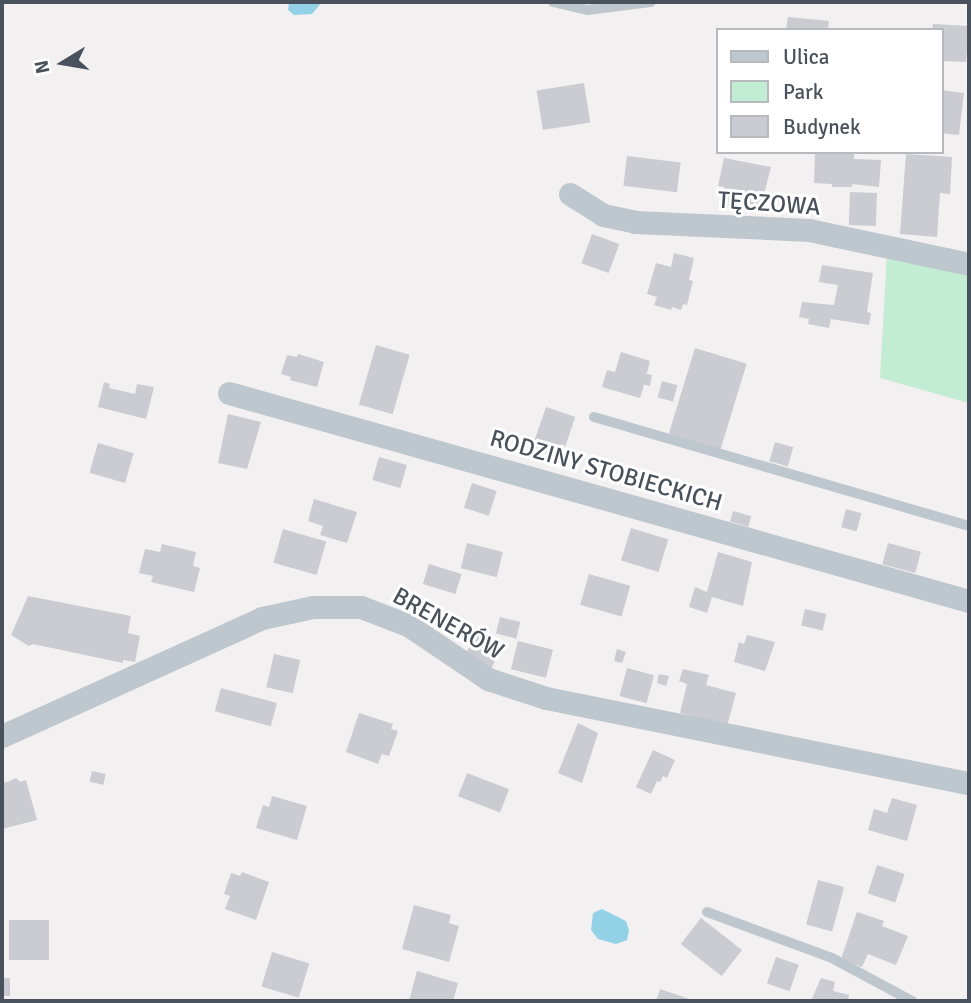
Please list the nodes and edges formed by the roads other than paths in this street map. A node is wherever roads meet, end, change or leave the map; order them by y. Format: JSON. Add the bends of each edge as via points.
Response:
{"nodes":[{"id":1,"x":553,"y":2,"type":"edge"},
{"id":2,"x":651,"y":2,"type":"edge"},
{"id":3,"x":570,"y":194,"type":"dead end"},
{"id":4,"x":969,"y":264,"type":"edge"},
{"id":5,"x":229,"y":393,"type":"dead end"},
{"id":6,"x":594,"y":417,"type":"dead end"},
{"id":7,"x":969,"y":526,"type":"edge"},
{"id":8,"x":969,"y":601,"type":"edge"},
{"id":9,"x":2,"y":736,"type":"edge"},
{"id":10,"x":969,"y":783,"type":"edge"},
{"id":11,"x":708,"y":912,"type":"dead end"},
{"id":12,"x":912,"y":1001,"type":"edge"}],
"edges":[{"from":1,"to":2,"type":"lane","via":[[587,10]]},
{"from":3,"to":4,"type":"street","name":"TĘCZOWA","via":[[603,215],[635,222],[809,230]]},
{"from":5,"to":8,"type":"street","name":"RODZINY STOBIECKICH"},
{"from":6,"to":7,"type":"lane"},
{"from":9,"to":10,"type":"street","name":"BRENERÓW","via":[[262,618],[313,607],[361,607],[408,625],[488,679],[546,698]]},
{"from":11,"to":12,"type":"lane","via":[[832,958]]}]}
